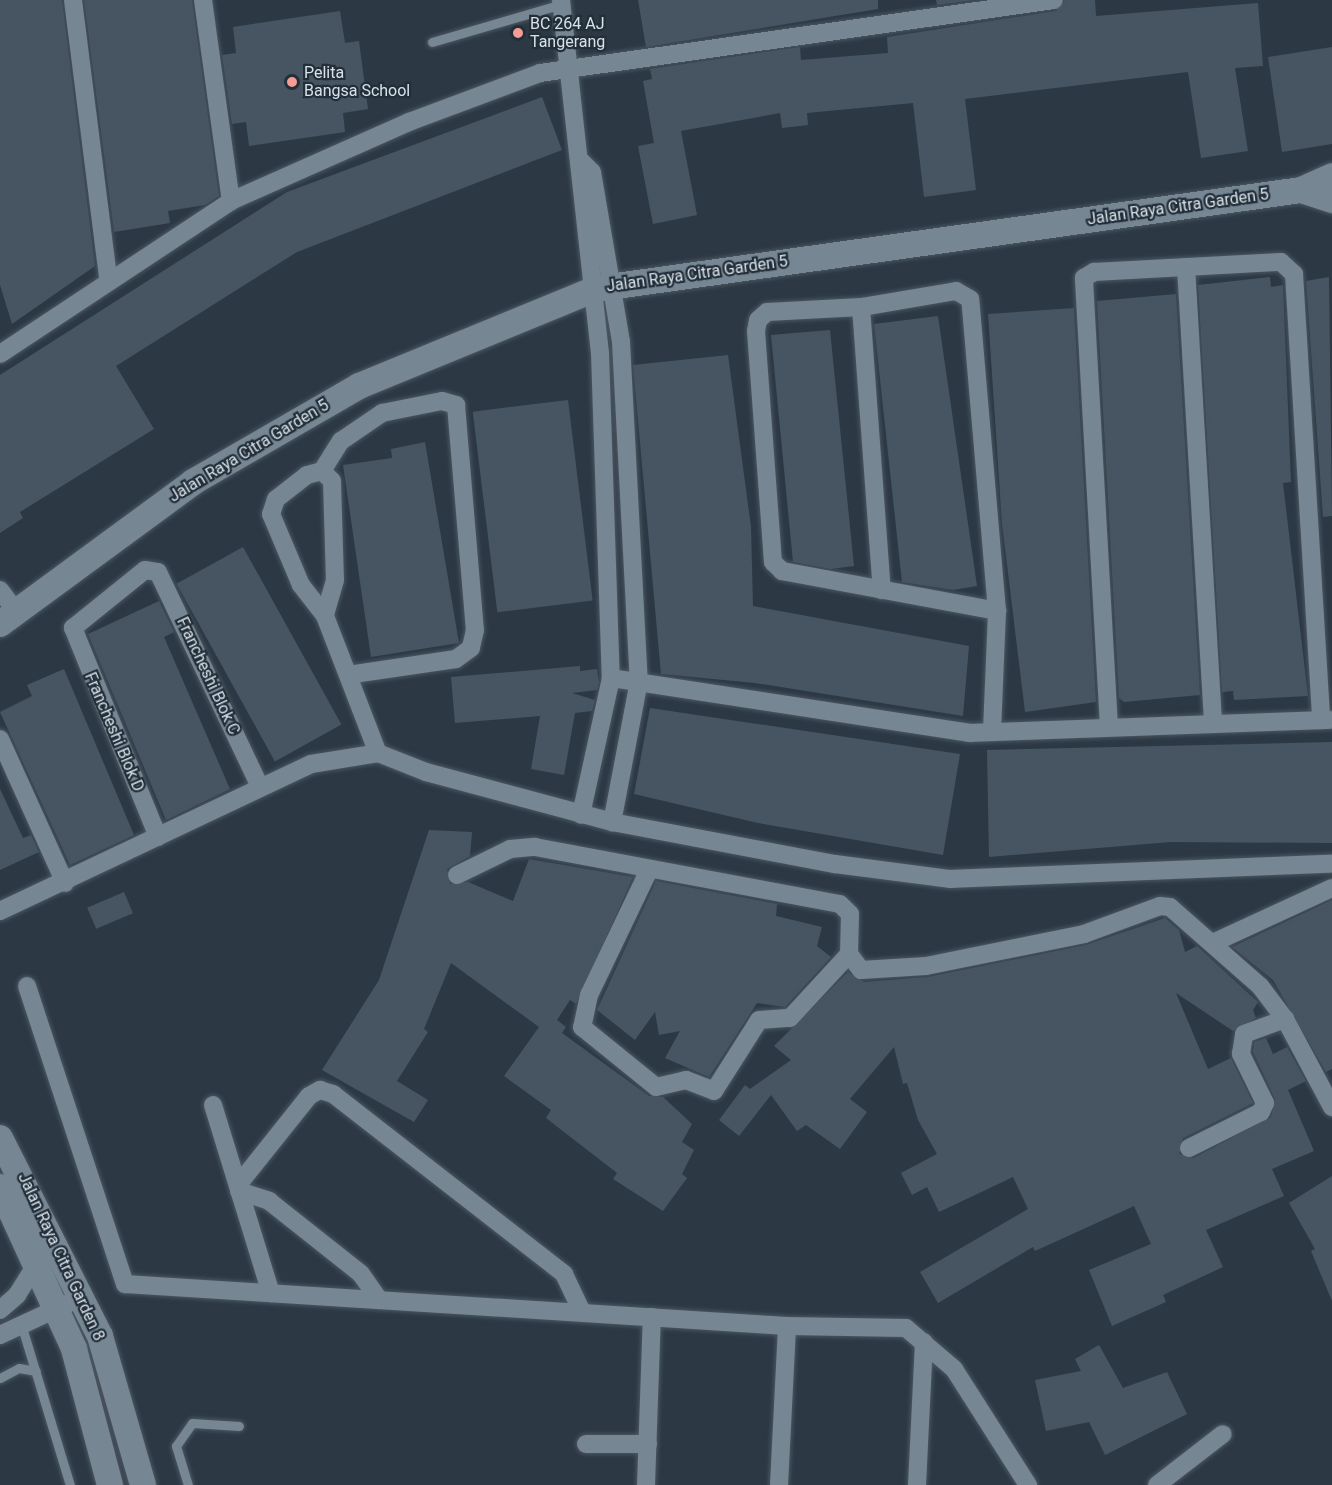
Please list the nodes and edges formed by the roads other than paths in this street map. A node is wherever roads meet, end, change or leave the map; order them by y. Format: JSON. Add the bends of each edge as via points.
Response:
{"nodes":[{"id":1,"x":73,"y":0,"type":"edge"},
{"id":2,"x":1054,"y":0,"type":"edge"},
{"id":3,"x":207,"y":1,"type":"edge"},
{"id":4,"x":561,"y":2,"type":"edge"},
{"id":5,"x":926,"y":8,"type":"edge"},
{"id":6,"x":432,"y":42,"type":"dead end"},
{"id":7,"x":567,"y":66,"type":"junction"},
{"id":8,"x":1332,"y":176,"type":"edge"},
{"id":9,"x":1301,"y":190,"type":"junction"},
{"id":10,"x":1332,"y":200,"type":"edge"},
{"id":11,"x":231,"y":201,"type":"junction"},
{"id":12,"x":1186,"y":267,"type":"junction"},
{"id":13,"x":108,"y":278,"type":"junction"},
{"id":14,"x":603,"y":287,"type":"junction"},
{"id":15,"x":861,"y":307,"type":"junction"},
{"id":16,"x":0,"y":352,"type":"edge"},
{"id":17,"x":602,"y":395,"type":"junction"},
{"id":18,"x":626,"y":395,"type":"junction"},
{"id":19,"x":322,"y":471,"type":"junction"},
{"id":20,"x":152,"y":567,"type":"joint"},
{"id":21,"x":0,"y":590,"type":"edge"},
{"id":22,"x":882,"y":590,"type":"junction"},
{"id":23,"x":997,"y":611,"type":"junction"},
{"id":24,"x":325,"y":616,"type":"junction"},
{"id":25,"x":8,"y":618,"type":"edge"},
{"id":26,"x":1326,"y":648,"type":"edge"},
{"id":27,"x":348,"y":675,"type":"junction"},
{"id":28,"x":611,"y":678,"type":"junction"},
{"id":29,"x":639,"y":681,"type":"junction"},
{"id":30,"x":1326,"y":720,"type":"edge"},
{"id":31,"x":1213,"y":722,"type":"junction"},
{"id":32,"x":1109,"y":727,"type":"junction"},
{"id":33,"x":992,"y":731,"type":"junction"},
{"id":34,"x":0,"y":739,"type":"edge"},
{"id":35,"x":378,"y":753,"type":"junction"},
{"id":36,"x":260,"y":787,"type":"junction"},
{"id":37,"x":581,"y":815,"type":"junction"},
{"id":38,"x":612,"y":822,"type":"junction"},
{"id":39,"x":158,"y":837,"type":"junction"},
{"id":40,"x":1332,"y":864,"type":"edge"},
{"id":41,"x":648,"y":872,"type":"junction"},
{"id":42,"x":457,"y":875,"type":"dead end"},
{"id":43,"x":65,"y":883,"type":"junction"},
{"id":44,"x":1332,"y":888,"type":"edge"},
{"id":45,"x":0,"y":911,"type":"edge"},
{"id":46,"x":1215,"y":942,"type":"junction"},
{"id":47,"x":849,"y":954,"type":"junction"},
{"id":48,"x":27,"y":986,"type":"dead end"},
{"id":49,"x":1285,"y":1018,"type":"junction"},
{"id":50,"x":213,"y":1105,"type":"dead end"},
{"id":51,"x":1332,"y":1107,"type":"edge"},
{"id":52,"x":0,"y":1138,"type":"edge"},
{"id":53,"x":1189,"y":1148,"type":"dead end"},
{"id":54,"x":0,"y":1187,"type":"edge"},
{"id":55,"x":239,"y":1188,"type":"junction"},
{"id":56,"x":38,"y":1262,"type":"junction"},
{"id":57,"x":271,"y":1293,"type":"junction"},
{"id":58,"x":82,"y":1297,"type":"junction"},
{"id":59,"x":380,"y":1300,"type":"junction"},
{"id":60,"x":58,"y":1305,"type":"junction"},
{"id":61,"x":0,"y":1310,"type":"edge"},
{"id":62,"x":582,"y":1312,"type":"junction"},
{"id":63,"x":652,"y":1317,"type":"junction"},
{"id":64,"x":20,"y":1323,"type":"junction"},
{"id":65,"x":787,"y":1326,"type":"junction"},
{"id":66,"x":0,"y":1335,"type":"edge"},
{"id":67,"x":924,"y":1342,"type":"junction"},
{"id":68,"x":36,"y":1371,"type":"junction"},
{"id":69,"x":0,"y":1378,"type":"edge"},
{"id":70,"x":240,"y":1426,"type":"dead end"},
{"id":71,"x":1223,"y":1434,"type":"dead end"},
{"id":72,"x":586,"y":1444,"type":"dead end"},
{"id":73,"x":648,"y":1444,"type":"junction"},
{"id":74,"x":70,"y":1485,"type":"edge"},
{"id":75,"x":110,"y":1485,"type":"edge"},
{"id":76,"x":143,"y":1485,"type":"edge"},
{"id":77,"x":188,"y":1485,"type":"edge"},
{"id":78,"x":646,"y":1485,"type":"edge"},
{"id":79,"x":779,"y":1485,"type":"edge"},
{"id":80,"x":917,"y":1485,"type":"edge"},
{"id":81,"x":1028,"y":1485,"type":"edge"},
{"id":82,"x":1157,"y":1485,"type":"edge"}],
"edges":[{"from":1,"to":13,"type":"street"},
{"from":2,"to":5,"type":"street"},
{"from":3,"to":11,"type":"street"},
{"from":4,"to":6,"type":"lane"},
{"from":4,"to":7,"type":"street"},
{"from":5,"to":7,"type":"street"},
{"from":7,"to":11,"type":"street","via":[[409,122]]},
{"from":7,"to":14,"type":"street","via":[[582,162],[592,172]]},
{"from":8,"to":9,"type":"street","name":"Jalan Raya Citra Garden 5"},
{"from":9,"to":10,"type":"street","name":"Jalan Raya Citra Garden 5"},
{"from":9,"to":14,"type":"street","name":"Jalan Raya Citra Garden 5"},
{"from":11,"to":13,"type":"street"},
{"from":12,"to":26,"type":"street","via":[[1281,262],[1294,274]]},
{"from":12,"to":31,"type":"street"},
{"from":12,"to":32,"type":"street","via":[[1095,272],[1084,278],[1081,289]]},
{"from":13,"to":16,"type":"street"},
{"from":14,"to":17,"type":"street"},
{"from":14,"to":18,"type":"street"},
{"from":14,"to":25,"type":"street","name":"Jalan Raya Citra Garden 5","via":[[359,386],[193,482]]},
{"from":15,"to":22,"type":"street"},
{"from":15,"to":22,"type":"street","via":[[767,312],[758,320],[770,552],[782,571]]},
{"from":15,"to":23,"type":"street","via":[[956,291],[970,299]]},
{"from":17,"to":18,"type":"street"},
{"from":17,"to":28,"type":"street"},
{"from":18,"to":29,"type":"street"},
{"from":19,"to":24,"type":"street","via":[[332,481],[335,580]]},
{"from":19,"to":24,"type":"street","via":[[307,475],[270,507],[301,585]]},
{"from":19,"to":27,"type":"street","via":[[341,441],[382,413],[442,401],[456,405],[475,630],[471,648],[456,659]]},
{"from":20,"to":36,"type":"street","name":"Francheshi Blok C"},
{"from":20,"to":39,"type":"street","name":"Francheshi Blok D","via":[[73,628]]},
{"from":21,"to":25,"type":"street"},
{"from":22,"to":23,"type":"street"},
{"from":23,"to":33,"type":"street"},
{"from":24,"to":27,"type":"street"},
{"from":26,"to":30,"type":"street"},
{"from":27,"to":35,"type":"street"},
{"from":28,"to":29,"type":"street"},
{"from":28,"to":37,"type":"street"},
{"from":29,"to":33,"type":"street","via":[[947,730]]},
{"from":29,"to":38,"type":"street"},
{"from":30,"to":31,"type":"street"},
{"from":31,"to":32,"type":"street"},
{"from":32,"to":33,"type":"street"},
{"from":34,"to":43,"type":"street"},
{"from":35,"to":36,"type":"street","via":[[311,764]]},
{"from":35,"to":37,"type":"street"},
{"from":36,"to":39,"type":"street"},
{"from":37,"to":38,"type":"street"},
{"from":38,"to":40,"type":"street","via":[[835,864],[951,879]]},
{"from":39,"to":43,"type":"street"},
{"from":41,"to":42,"type":"street","via":[[535,847],[510,849]]},
{"from":41,"to":47,"type":"street","via":[[840,904],[853,924]]},
{"from":41,"to":47,"type":"street","via":[[589,995],[582,1027],[656,1087],[686,1080],[712,1092],[717,1089],[759,1020],[790,1018]]},
{"from":43,"to":45,"type":"street"},
{"from":44,"to":46,"type":"street"},
{"from":46,"to":47,"type":"street","via":[[1170,907],[1160,906],[1084,934],[926,966],[861,970]]},
{"from":46,"to":49,"type":"street"},
{"from":48,"to":57,"type":"street","via":[[125,1284]]},
{"from":49,"to":51,"type":"street"},
{"from":49,"to":53,"type":"street","via":[[1244,1034],[1241,1054],[1265,1103],[1261,1112]]},
{"from":50,"to":55,"type":"street"},
{"from":52,"to":58,"type":"street","name":"Jalan Raya Citra Garden 8"},
{"from":54,"to":56,"type":"street","name":"Jalan Raya Citra Garden 8"},
{"from":55,"to":57,"type":"street"},
{"from":55,"to":59,"type":"street","via":[[269,1202],[361,1274]]},
{"from":55,"to":62,"type":"street","via":[[309,1096],[320,1090],[333,1094],[564,1274]]},
{"from":56,"to":60,"type":"street","name":"Jalan Raya Citra Garden 8"},
{"from":56,"to":61,"type":"street","via":[[17,1295]]},
{"from":57,"to":59,"type":"street"},
{"from":58,"to":60,"type":"street"},
{"from":58,"to":76,"type":"street","name":"Jalan Raya Citra Garden 8","via":[[100,1336]]},
{"from":59,"to":62,"type":"street"},
{"from":60,"to":64,"type":"street"},
{"from":60,"to":75,"type":"street","name":"Jalan Raya Citra Garden 8"},
{"from":62,"to":63,"type":"street"},
{"from":63,"to":65,"type":"street"},
{"from":63,"to":73,"type":"street"},
{"from":64,"to":66,"type":"street"},
{"from":64,"to":68,"type":"lane"},
{"from":65,"to":67,"type":"street","via":[[906,1328]]},
{"from":65,"to":79,"type":"street"},
{"from":67,"to":80,"type":"street"},
{"from":67,"to":81,"type":"street","via":[[954,1369]]},
{"from":68,"to":69,"type":"lane","via":[[19,1368]]},
{"from":68,"to":74,"type":"lane"},
{"from":70,"to":77,"type":"lane","via":[[192,1423],[176,1446]]},
{"from":71,"to":82,"type":"street"},
{"from":72,"to":73,"type":"street"},
{"from":73,"to":78,"type":"street"}]}
